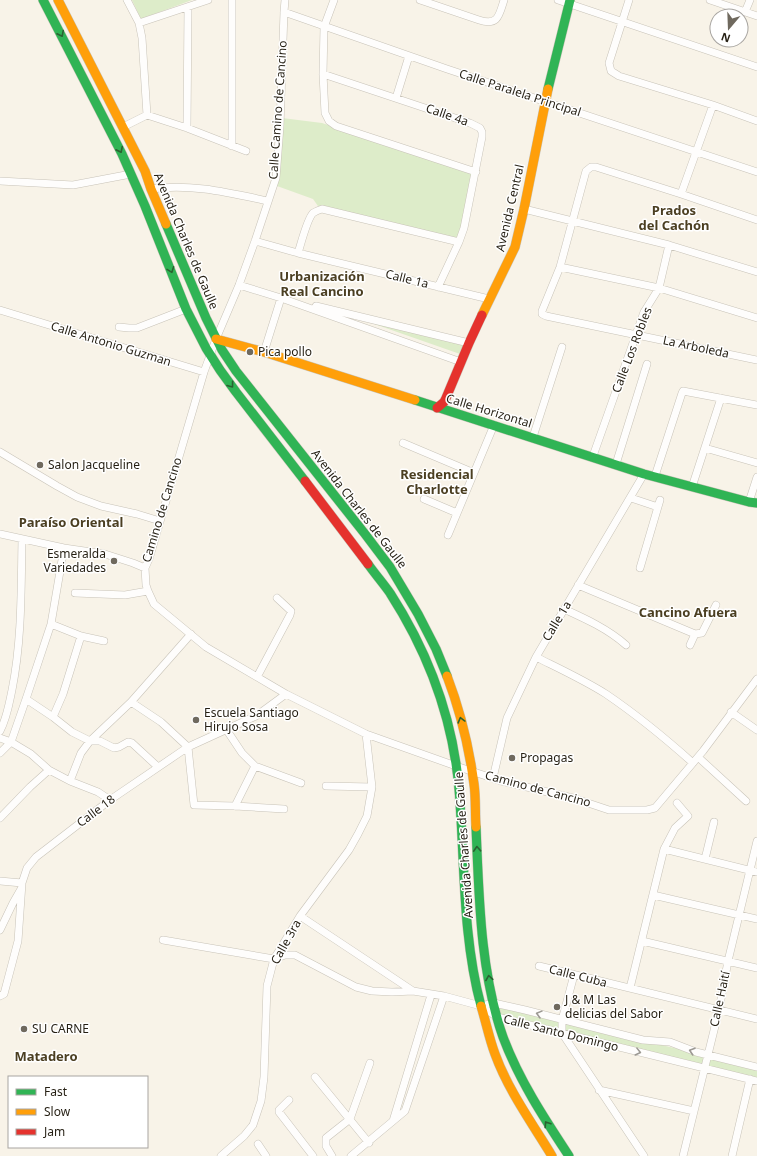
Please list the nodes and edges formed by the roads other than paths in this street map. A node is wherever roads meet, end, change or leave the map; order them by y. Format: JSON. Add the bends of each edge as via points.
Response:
{"nodes":[{"id":1,"x":43,"y":0,"type":"edge"},
{"id":2,"x":58,"y":0,"type":"edge"},
{"id":3,"x":127,"y":0,"type":"edge"},
{"id":4,"x":208,"y":0,"type":"edge"},
{"id":5,"x":232,"y":0,"type":"edge"},
{"id":6,"x":286,"y":0,"type":"edge"},
{"id":7,"x":334,"y":0,"type":"edge"},
{"id":8,"x":420,"y":0,"type":"edge"},
{"id":9,"x":504,"y":0,"type":"edge"},
{"id":10,"x":558,"y":0,"type":"edge"},
{"id":11,"x":628,"y":0,"type":"edge"},
{"id":12,"x":710,"y":0,"type":"edge"},
{"id":13,"x":569,"y":2,"type":"edge"},
{"id":14,"x":188,"y":7,"type":"junction"},
{"id":15,"x":733,"y":8,"type":"edge"},
{"id":16,"x":284,"y":12,"type":"junction"},
{"id":17,"x":622,"y":22,"type":"junction"},
{"id":18,"x":138,"y":23,"type":"junction"},
{"id":19,"x":324,"y":26,"type":"junction"},
{"id":20,"x":409,"y":56,"type":"junction"},
{"id":21,"x":757,"y":67,"type":"edge"},
{"id":22,"x":323,"y":74,"type":"junction"},
{"id":23,"x":396,"y":98,"type":"junction"},
{"id":24,"x":94,"y":99,"type":"junction"},
{"id":25,"x":545,"y":101,"type":"junction"},
{"id":26,"x":713,"y":105,"type":"junction"},
{"id":27,"x":112,"y":106,"type":"junction"},
{"id":28,"x":147,"y":115,"type":"junction"},
{"id":29,"x":757,"y":121,"type":"edge"},
{"id":30,"x":108,"y":124,"type":"junction"},
{"id":31,"x":123,"y":127,"type":"junction"},
{"id":32,"x":187,"y":128,"type":"junction"},
{"id":33,"x":232,"y":146,"type":"junction"},
{"id":34,"x":246,"y":151,"type":"dead end"},
{"id":35,"x":696,"y":151,"type":"junction"},
{"id":36,"x":476,"y":172,"type":"junction"},
{"id":37,"x":757,"y":172,"type":"edge"},
{"id":38,"x":131,"y":174,"type":"junction"},
{"id":39,"x":0,"y":181,"type":"edge"},
{"id":40,"x":151,"y":189,"type":"junction"},
{"id":41,"x":681,"y":194,"type":"junction"},
{"id":42,"x":268,"y":201,"type":"junction"},
{"id":43,"x":524,"y":209,"type":"junction"},
{"id":44,"x":757,"y":220,"type":"edge"},
{"id":45,"x":572,"y":222,"type":"junction"},
{"id":46,"x":255,"y":241,"type":"junction"},
{"id":47,"x":459,"y":242,"type":"junction"},
{"id":48,"x":669,"y":245,"type":"junction"},
{"id":49,"x":298,"y":253,"type":"junction"},
{"id":50,"x":560,"y":267,"type":"junction"},
{"id":51,"x":757,"y":272,"type":"edge"},
{"id":52,"x":239,"y":285,"type":"junction"},
{"id":53,"x":438,"y":287,"type":"junction"},
{"id":54,"x":659,"y":288,"type":"junction"},
{"id":55,"x":281,"y":298,"type":"junction"},
{"id":56,"x":489,"y":299,"type":"junction"},
{"id":57,"x":186,"y":309,"type":"junction"},
{"id":58,"x":0,"y":310,"type":"edge"},
{"id":59,"x":757,"y":318,"type":"edge"},
{"id":60,"x":119,"y":327,"type":"dead end"},
{"id":61,"x":636,"y":334,"type":"junction"},
{"id":62,"x":216,"y":339,"type":"junction"},
{"id":63,"x":469,"y":343,"type":"junction"},
{"id":64,"x":562,"y":347,"type":"dead end"},
{"id":65,"x":264,"y":352,"type":"junction"},
{"id":66,"x":210,"y":354,"type":"junction"},
{"id":67,"x":757,"y":360,"type":"edge"},
{"id":68,"x":461,"y":362,"type":"junction"},
{"id":69,"x":647,"y":364,"type":"dead end"},
{"id":70,"x":204,"y":372,"type":"junction"},
{"id":71,"x":721,"y":398,"type":"junction"},
{"id":72,"x":757,"y":405,"type":"edge"},
{"id":73,"x":437,"y":408,"type":"junction"},
{"id":74,"x":494,"y":425,"type":"junction"},
{"id":75,"x":533,"y":437,"type":"junction"},
{"id":76,"x":403,"y":443,"type":"dead end"},
{"id":77,"x":705,"y":448,"type":"junction"},
{"id":78,"x":0,"y":452,"type":"edge"},
{"id":79,"x":593,"y":456,"type":"junction"},
{"id":80,"x":757,"y":463,"type":"edge"},
{"id":81,"x":616,"y":464,"type":"junction"},
{"id":82,"x":474,"y":472,"type":"junction"},
{"id":83,"x":644,"y":474,"type":"junction"},
{"id":84,"x":655,"y":476,"type":"junction"},
{"id":85,"x":757,"y":477,"type":"edge"},
{"id":86,"x":692,"y":487,"type":"junction"},
{"id":87,"x":630,"y":498,"type":"junction"},
{"id":88,"x":424,"y":499,"type":"dead end"},
{"id":89,"x":753,"y":503,"type":"edge"},
{"id":90,"x":457,"y":513,"type":"junction"},
{"id":91,"x":160,"y":521,"type":"junction"},
{"id":92,"x":0,"y":534,"type":"edge"},
{"id":93,"x":448,"y":535,"type":"dead end"},
{"id":94,"x":22,"y":539,"type":"junction"},
{"id":95,"x":64,"y":548,"type":"junction"},
{"id":96,"x":145,"y":568,"type":"junction"},
{"id":97,"x":640,"y":568,"type":"dead end"},
{"id":98,"x":578,"y":585,"type":"junction"},
{"id":99,"x":148,"y":591,"type":"junction"},
{"id":100,"x":75,"y":593,"type":"dead end"},
{"id":101,"x":277,"y":598,"type":"dead end"},
{"id":102,"x":716,"y":604,"type":"dead end"},
{"id":103,"x":564,"y":609,"type":"junction"},
{"id":104,"x":51,"y":624,"type":"junction"},
{"id":105,"x":191,"y":634,"type":"junction"},
{"id":106,"x":695,"y":634,"type":"junction"},
{"id":107,"x":81,"y":636,"type":"junction"},
{"id":108,"x":104,"y":642,"type":"dead end"},
{"id":109,"x":626,"y":645,"type":"dead end"},
{"id":110,"x":690,"y":645,"type":"dead end"},
{"id":111,"x":536,"y":657,"type":"junction"},
{"id":112,"x":257,"y":677,"type":"junction"},
{"id":113,"x":757,"y":679,"type":"edge"},
{"id":114,"x":286,"y":694,"type":"junction"},
{"id":115,"x":26,"y":699,"type":"junction"},
{"id":116,"x":131,"y":702,"type":"junction"},
{"id":117,"x":731,"y":712,"type":"junction"},
{"id":118,"x":53,"y":717,"type":"junction"},
{"id":119,"x":226,"y":729,"type":"junction"},
{"id":120,"x":757,"y":730,"type":"edge"},
{"id":121,"x":0,"y":731,"type":"edge"},
{"id":122,"x":366,"y":734,"type":"junction"},
{"id":123,"x":0,"y":738,"type":"edge"},
{"id":124,"x":90,"y":741,"type":"junction"},
{"id":125,"x":11,"y":742,"type":"junction"},
{"id":126,"x":188,"y":747,"type":"junction"},
{"id":127,"x":0,"y":752,"type":"edge"},
{"id":128,"x":696,"y":760,"type":"junction"},
{"id":129,"x":255,"y":766,"type":"junction"},
{"id":130,"x":456,"y":766,"type":"junction"},
{"id":131,"x":158,"y":767,"type":"junction"},
{"id":132,"x":49,"y":770,"type":"junction"},
{"id":133,"x":471,"y":770,"type":"junction"},
{"id":134,"x":493,"y":778,"type":"junction"},
{"id":135,"x":70,"y":781,"type":"junction"},
{"id":136,"x":301,"y":783,"type":"dead end"},
{"id":137,"x":326,"y":786,"type":"dead end"},
{"id":138,"x":372,"y":787,"type":"junction"},
{"id":139,"x":110,"y":800,"type":"junction"},
{"id":140,"x":746,"y":801,"type":"dead end"},
{"id":141,"x":677,"y":803,"type":"dead end"},
{"id":142,"x":235,"y":806,"type":"junction"},
{"id":143,"x":284,"y":809,"type":"dead end"},
{"id":144,"x":0,"y":818,"type":"edge"},
{"id":145,"x":714,"y":822,"type":"dead end"},
{"id":146,"x":757,"y":841,"type":"edge"},
{"id":147,"x":664,"y":849,"type":"junction"},
{"id":148,"x":705,"y":859,"type":"junction"},
{"id":149,"x":754,"y":871,"type":"edge"},
{"id":150,"x":0,"y":881,"type":"edge"},
{"id":151,"x":22,"y":886,"type":"junction"},
{"id":152,"x":653,"y":895,"type":"junction"},
{"id":153,"x":739,"y":915,"type":"junction"},
{"id":154,"x":300,"y":916,"type":"junction"},
{"id":155,"x":757,"y":920,"type":"edge"},
{"id":156,"x":0,"y":930,"type":"edge"},
{"id":157,"x":163,"y":940,"type":"dead end"},
{"id":158,"x":642,"y":941,"type":"junction"},
{"id":159,"x":274,"y":959,"type":"junction"},
{"id":160,"x":728,"y":961,"type":"junction"},
{"id":161,"x":539,"y":966,"type":"dead end"},
{"id":162,"x":757,"y":968,"type":"edge"},
{"id":163,"x":574,"y":975,"type":"junction"},
{"id":164,"x":396,"y":979,"type":"junction"},
{"id":165,"x":630,"y":988,"type":"junction"},
{"id":166,"x":413,"y":991,"type":"junction"},
{"id":167,"x":392,"y":992,"type":"junction"},
{"id":168,"x":431,"y":995,"type":"junction"},
{"id":169,"x":0,"y":996,"type":"edge"},
{"id":170,"x":444,"y":996,"type":"junction"},
{"id":171,"x":494,"y":1003,"type":"junction"},
{"id":172,"x":481,"y":1006,"type":"junction"},
{"id":173,"x":719,"y":1010,"type":"junction"},
{"id":174,"x":497,"y":1018,"type":"junction"},
{"id":175,"x":757,"y":1019,"type":"edge"},
{"id":176,"x":562,"y":1020,"type":"junction"},
{"id":177,"x":562,"y":1034,"type":"junction"},
{"id":178,"x":707,"y":1055,"type":"junction"},
{"id":179,"x":370,"y":1063,"type":"dead end"},
{"id":180,"x":757,"y":1067,"type":"edge"},
{"id":181,"x":704,"y":1068,"type":"junction"},
{"id":182,"x":315,"y":1077,"type":"dead end"},
{"id":183,"x":753,"y":1080,"type":"edge"},
{"id":184,"x":599,"y":1090,"type":"junction"},
{"id":185,"x":289,"y":1100,"type":"dead end"},
{"id":186,"x":694,"y":1111,"type":"junction"},
{"id":187,"x":350,"y":1119,"type":"junction"},
{"id":188,"x":393,"y":1122,"type":"junction"},
{"id":189,"x":369,"y":1143,"type":"junction"},
{"id":190,"x":258,"y":1144,"type":"dead end"},
{"id":191,"x":221,"y":1156,"type":"edge"},
{"id":192,"x":266,"y":1156,"type":"edge"},
{"id":193,"x":313,"y":1156,"type":"edge"},
{"id":194,"x":332,"y":1156,"type":"edge"},
{"id":195,"x":352,"y":1156,"type":"edge"},
{"id":196,"x":552,"y":1156,"type":"edge"},
{"id":197,"x":569,"y":1156,"type":"edge"},
{"id":198,"x":644,"y":1156,"type":"edge"},
{"id":199,"x":683,"y":1156,"type":"edge"},
{"id":200,"x":732,"y":1156,"type":"edge"}],
"edges":[{"from":1,"to":24,"type":"main road","name":"Avenida Charles de Gaulle","one_way":true},
{"from":2,"to":27,"type":"main road","name":"Avenida Charles de Gaulle"},
{"from":3,"to":18,"type":"street"},
{"from":4,"to":14,"type":"street"},
{"from":5,"to":33,"type":"street"},
{"from":6,"to":16,"type":"street","name":"Calle Camino de Cancino"},
{"from":7,"to":19,"type":"street"},
{"from":8,"to":9,"type":"street","via":[[485,22],[496,20]]},
{"from":10,"to":13,"type":"street"},
{"from":11,"to":17,"type":"street"},
{"from":12,"to":15,"type":"street"},
{"from":13,"to":17,"type":"street"},
{"from":13,"to":25,"type":"main road","name":"Avenida Central"},
{"from":14,"to":18,"type":"street"},
{"from":14,"to":32,"type":"street"},
{"from":16,"to":19,"type":"street","name":"Calle Paralela Principal"},
{"from":16,"to":42,"type":"street","name":"Calle Camino de Cancino","via":[[276,178]]},
{"from":17,"to":21,"type":"street"},
{"from":17,"to":26,"type":"street","via":[[610,63],[611,71],[619,76]]},
{"from":18,"to":28,"type":"street","via":[[142,38]]},
{"from":19,"to":20,"type":"street","name":"Calle Paralela Principal"},
{"from":19,"to":22,"type":"street"},
{"from":20,"to":23,"type":"street"},
{"from":20,"to":25,"type":"street","name":"Calle Paralela Principal"},
{"from":22,"to":23,"type":"street","name":"Calle 4a"},
{"from":22,"to":36,"type":"street","via":[[325,114],[336,126]]},
{"from":23,"to":36,"type":"street","name":"Calle 4a","via":[[470,122],[480,128],[482,137]]},
{"from":24,"to":27,"type":"main road","via":[[102,102],[107,112]]},
{"from":24,"to":30,"type":"main road","name":"Avenida Charles de Gaulle"},
{"from":25,"to":35,"type":"street","name":"Calle Paralela Principal"},
{"from":25,"to":43,"type":"main road","name":"Avenida Central"},
{"from":26,"to":29,"type":"street"},
{"from":26,"to":35,"type":"street"},
{"from":27,"to":31,"type":"main road","name":"Avenida Charles de Gaulle"},
{"from":28,"to":31,"type":"street"},
{"from":28,"to":32,"type":"street"},
{"from":30,"to":31,"type":"main road","via":[[108,118],[112,117]]},
{"from":30,"to":38,"type":"main road","name":"Avenida Charles de Gaulle","one_way":true},
{"from":31,"to":40,"type":"main road","name":"Avenida Charles de Gaulle"},
{"from":32,"to":33,"type":"street"},
{"from":33,"to":34,"type":"street"},
{"from":35,"to":37,"type":"street","name":"Calle Paralela Principal"},
{"from":35,"to":41,"type":"street"},
{"from":36,"to":47,"type":"street","name":"Calle 4a"},
{"from":38,"to":39,"type":"street","via":[[73,185]]},
{"from":38,"to":57,"type":"main road","name":"Avenida Charles de Gaulle","one_way":true},
{"from":40,"to":42,"type":"street","via":[[190,187]]},
{"from":40,"to":62,"type":"main road","name":"Avenida Charles de Gaulle"},
{"from":41,"to":44,"type":"street"},
{"from":41,"to":45,"type":"street","via":[[591,167],[586,171]]},
{"from":42,"to":46,"type":"street","name":"Calle Camino de Cancino"},
{"from":43,"to":45,"type":"street"},
{"from":43,"to":56,"type":"main road","name":"Avenida Central","via":[[514,248]]},
{"from":45,"to":48,"type":"street"},
{"from":45,"to":50,"type":"street"},
{"from":46,"to":49,"type":"street","name":"Calle 1a"},
{"from":46,"to":52,"type":"street","name":"Calle Camino de Cancino"},
{"from":47,"to":49,"type":"street","via":[[322,209],[312,214]]},
{"from":47,"to":53,"type":"street","name":"Calle 4a"},
{"from":48,"to":51,"type":"street"},
{"from":48,"to":54,"type":"street","name":"Calle Los Robles"},
{"from":49,"to":53,"type":"street","name":"Calle 1a"},
{"from":50,"to":54,"type":"street"},
{"from":50,"to":61,"type":"street","name":"La Arboleda","via":[[542,314]]},
{"from":52,"to":55,"type":"street"},
{"from":52,"to":62,"type":"street","name":"Calle Camino de Cancino"},
{"from":53,"to":56,"type":"street","name":"Calle 1a"},
{"from":54,"to":59,"type":"street"},
{"from":54,"to":61,"type":"street","name":"Calle Los Robles","via":[[644,312]]},
{"from":55,"to":63,"type":"street"},
{"from":55,"to":65,"type":"street"},
{"from":55,"to":68,"type":"street"},
{"from":56,"to":63,"type":"main road","name":"Avenida Central"},
{"from":57,"to":60,"type":"street","via":[[137,328]]},
{"from":57,"to":66,"type":"main road","name":"Avenida Charles de Gaulle"},
{"from":58,"to":70,"type":"street","name":"Calle Antonio Guzman"},
{"from":61,"to":67,"type":"street","name":"La Arboleda"},
{"from":61,"to":79,"type":"street","name":"Calle Los Robles"},
{"from":62,"to":65,"type":"main road","name":"Calle Horizontal"},
{"from":62,"to":66,"type":"street","name":"Calle Camino de Cancino"},
{"from":133,"to":62,"type":"main road","name":"Avenida Charles de Gaulle","one_way":true,"via":[[458,707],[447,674],[417,610],[374,545],[236,371]]},
{"from":63,"to":68,"type":"main road","name":"Avenida Central"},
{"from":64,"to":75,"type":"street"},
{"from":65,"to":73,"type":"main road","name":"Calle Horizontal"},
{"from":66,"to":70,"type":"street"},
{"from":66,"to":130,"type":"main road","name":"Avenida Charles de Gaulle","one_way":true,"via":[[236,392],[371,567],[401,611],[429,666],[442,700]]},
{"from":68,"to":73,"type":"main road","name":"Avenida Central","via":[[444,402]]},
{"from":69,"to":81,"type":"street"},
{"from":70,"to":91,"type":"street","name":"Camino de Cancino"},
{"from":71,"to":72,"type":"street"},
{"from":71,"to":77,"type":"street"},
{"from":71,"to":84,"type":"street","via":[[683,391]]},
{"from":73,"to":74,"type":"main road","name":"Calle Horizontal"},
{"from":74,"to":75,"type":"main road","name":"Calle Horizontal"},
{"from":74,"to":82,"type":"street"},
{"from":75,"to":79,"type":"main road","name":"Calle Horizontal"},
{"from":76,"to":82,"type":"street"},
{"from":77,"to":80,"type":"street"},
{"from":77,"to":86,"type":"street"},
{"from":78,"to":91,"type":"street","via":[[77,497]]},
{"from":79,"to":81,"type":"main road","name":"Calle Horizontal"},
{"from":81,"to":83,"type":"main road","name":"Calle Horizontal"},
{"from":82,"to":90,"type":"street"},
{"from":83,"to":84,"type":"main road","name":"Calle Horizontal"},
{"from":83,"to":87,"type":"street","name":"Calle 1a"},
{"from":84,"to":86,"type":"main road","name":"Calle Horizontal"},
{"from":85,"to":89,"type":"street"},
{"from":86,"to":89,"type":"main road","name":"Calle Horizontal"},
{"from":87,"to":97,"type":"street","via":[[659,504]]},
{"from":87,"to":98,"type":"street","name":"Calle 1a"},
{"from":88,"to":90,"type":"street"},
{"from":90,"to":93,"type":"street"},
{"from":91,"to":96,"type":"street","name":"Camino de Cancino"},
{"from":92,"to":94,"type":"street"},
{"from":94,"to":95,"type":"street"},
{"from":94,"to":121,"type":"street","via":[[16,667],[7,715]]},
{"from":95,"to":96,"type":"street","via":[[105,554]]},
{"from":95,"to":104,"type":"street"},
{"from":96,"to":99,"type":"street","name":"Camino de Cancino"},
{"from":98,"to":103,"type":"street","name":"Calle 1a"},
{"from":98,"to":106,"type":"street"},
{"from":99,"to":100,"type":"street","via":[[125,595]]},
{"from":99,"to":105,"type":"street","name":"Camino de Cancino","via":[[154,604]]},
{"from":101,"to":112,"type":"street","via":[[291,611],[290,615]]},
{"from":102,"to":106,"type":"street","via":[[702,633]]},
{"from":103,"to":109,"type":"street","via":[[603,628]]},
{"from":103,"to":111,"type":"street","name":"Calle 1a"},
{"from":104,"to":107,"type":"street"},
{"from":104,"to":115,"type":"street"},
{"from":105,"to":112,"type":"street","name":"Camino de Cancino","via":[[206,647]]},
{"from":105,"to":116,"type":"street"},
{"from":106,"to":110,"type":"street"},
{"from":107,"to":108,"type":"street"},
{"from":107,"to":118,"type":"street"},
{"from":111,"to":128,"type":"street","via":[[606,694]]},
{"from":111,"to":134,"type":"street","name":"Calle 1a","via":[[507,718]]},
{"from":112,"to":114,"type":"street","name":"Camino de Cancino"},
{"from":113,"to":117,"type":"street"},
{"from":114,"to":119,"type":"street","name":"Calle 18","via":[[256,716]]},
{"from":114,"to":122,"type":"street","name":"Camino de Cancino"},
{"from":115,"to":118,"type":"street"},
{"from":115,"to":125,"type":"street"},
{"from":116,"to":124,"type":"street"},
{"from":116,"to":126,"type":"street","via":[[161,722]]},
{"from":117,"to":120,"type":"street"},
{"from":117,"to":128,"type":"street"},
{"from":118,"to":124,"type":"street","via":[[72,732]]},
{"from":119,"to":126,"type":"street","name":"Calle 18"},
{"from":119,"to":129,"type":"street","via":[[242,753]]},
{"from":122,"to":130,"type":"street","name":"Camino de Cancino"},
{"from":122,"to":138,"type":"street","name":"Calle 3ra"},
{"from":123,"to":125,"type":"street"},
{"from":124,"to":131,"type":"street","via":[[100,741],[114,748],[128,742],[132,743]]},
{"from":124,"to":135,"type":"street","via":[[81,752]]},
{"from":125,"to":127,"type":"street"},
{"from":125,"to":132,"type":"street","via":[[31,754]]},
{"from":126,"to":131,"type":"street","name":"Calle 18"},
{"from":126,"to":142,"type":"street","via":[[194,805]]},
{"from":128,"to":134,"type":"street","name":"Camino de Cancino","via":[[655,808],[647,810],[609,810]]},
{"from":128,"to":140,"type":"street"},
{"from":129,"to":136,"type":"street"},
{"from":129,"to":142,"type":"street"},
{"from":130,"to":133,"type":"street","name":"Camino de Cancino"},
{"from":130,"to":172,"type":"main road","name":"Avenida Charles de Gaulle","via":[[466,914]]},
{"from":131,"to":139,"type":"street","name":"Calle 18"},
{"from":132,"to":135,"type":"street"},
{"from":132,"to":144,"type":"street"},
{"from":133,"to":134,"type":"street","name":"Camino de Cancino"},
{"from":171,"to":133,"type":"main road","name":"Avenida Charles de Gaulle","one_way":true,"via":[[480,907],[474,785]]},
{"from":135,"to":139,"type":"street","via":[[98,792]]},
{"from":137,"to":138,"type":"street"},
{"from":138,"to":154,"type":"street","name":"Calle 3ra","via":[[367,816],[358,834]]},
{"from":139,"to":151,"type":"street","name":"Calle 18","via":[[36,857],[27,868]]},
{"from":141,"to":147,"type":"street","via":[[688,816],[675,828]]},
{"from":142,"to":143,"type":"street"},
{"from":145,"to":148,"type":"street"},
{"from":146,"to":149,"type":"street","name":"Calle Haití"},
{"from":147,"to":148,"type":"street"},
{"from":147,"to":152,"type":"street"},
{"from":148,"to":149,"type":"street"},
{"from":149,"to":153,"type":"street","name":"Calle Haití"},
{"from":150,"to":151,"type":"street"},
{"from":151,"to":156,"type":"street"},
{"from":151,"to":169,"type":"street","name":"Calle 18","via":[[18,941],[4,994]]},
{"from":152,"to":153,"type":"street"},
{"from":152,"to":158,"type":"street"},
{"from":153,"to":155,"type":"street"},
{"from":153,"to":160,"type":"street","name":"Calle Haití"},
{"from":154,"to":159,"type":"street","name":"Calle 3ra"},
{"from":154,"to":164,"type":"street"},
{"from":157,"to":159,"type":"street"},
{"from":158,"to":160,"type":"street"},
{"from":158,"to":165,"type":"street"},
{"from":159,"to":167,"type":"street","via":[[295,955],[356,987]]},
{"from":159,"to":191,"type":"street","name":"Calle 3ra","via":[[267,986],[264,1077],[260,1100],[253,1125]]},
{"from":160,"to":162,"type":"street"},
{"from":160,"to":173,"type":"street","name":"Calle Haití"},
{"from":161,"to":163,"type":"street","name":"Calle Cuba"},
{"from":163,"to":165,"type":"street","name":"Calle Cuba"},
{"from":163,"to":176,"type":"street"},
{"from":164,"to":166,"type":"street"},
{"from":164,"to":167,"type":"street"},
{"from":165,"to":173,"type":"street","name":"Calle Cuba"},
{"from":166,"to":167,"type":"street"},
{"from":166,"to":168,"type":"street"},
{"from":168,"to":170,"type":"street"},
{"from":168,"to":188,"type":"street"},
{"from":170,"to":172,"type":"street"},
{"from":170,"to":188,"type":"street","via":[[405,1111]]},
{"from":171,"to":172,"type":"street","name":"Calle Santo Domingo"},
{"from":171,"to":174,"type":"main road","name":"Avenida Charles de Gaulle"},
{"from":176,"to":171,"type":"street","name":"Calle Santo Domingo","one_way":true},
{"from":172,"to":174,"type":"street","name":"Calle Santo Domingo"},
{"from":172,"to":196,"type":"main road","name":"Avenida Charles de Gaulle","via":[[495,1054],[507,1080]]},
{"from":173,"to":175,"type":"street","name":"Calle Cuba"},
{"from":173,"to":178,"type":"street","name":"Calle Haití"},
{"from":174,"to":177,"type":"street","name":"Calle Santo Domingo"},
{"from":197,"to":174,"type":"main road","name":"Avenida Charles de Gaulle","one_way":true,"via":[[530,1096]]},
{"from":176,"to":177,"type":"street"},
{"from":178,"to":176,"type":"street","name":"Calle Santo Domingo","one_way":true,"via":[[670,1042],[643,1040]]},
{"from":177,"to":181,"type":"street","name":"Calle Santo Domingo","one_way":true},
{"from":177,"to":184,"type":"street"},
{"from":178,"to":180,"type":"street","name":"Calle Santo Domingo"},
{"from":178,"to":181,"type":"street","name":"Calle Haití"},
{"from":179,"to":187,"type":"street"},
{"from":181,"to":183,"type":"street","name":"Calle Santo Domingo"},
{"from":181,"to":186,"type":"street","name":"Calle Haití"},
{"from":182,"to":187,"type":"street"},
{"from":183,"to":200,"type":"street"},
{"from":184,"to":186,"type":"street"},
{"from":184,"to":198,"type":"street"},
{"from":185,"to":193,"type":"street","via":[[279,1112]]},
{"from":186,"to":199,"type":"street","name":"Calle Haití"},
{"from":187,"to":189,"type":"street"},
{"from":187,"to":194,"type":"street","via":[[326,1138],[327,1148]]},
{"from":188,"to":189,"type":"street"},
{"from":189,"to":195,"type":"street"},
{"from":190,"to":192,"type":"street"}]}
